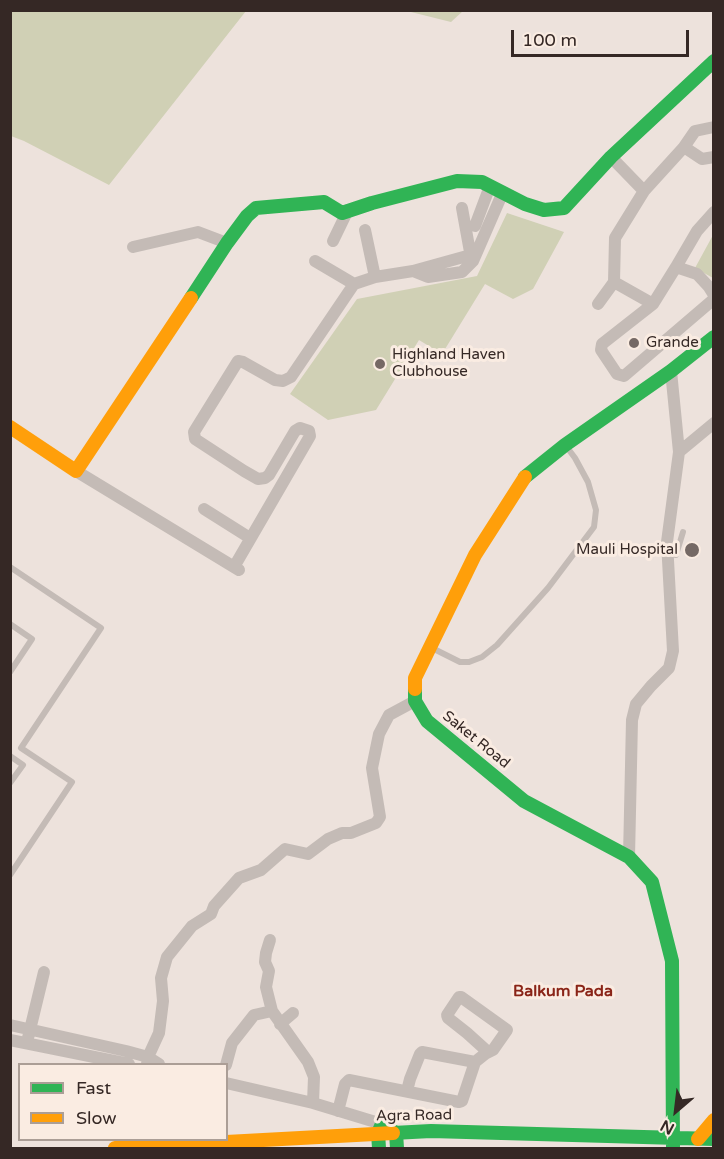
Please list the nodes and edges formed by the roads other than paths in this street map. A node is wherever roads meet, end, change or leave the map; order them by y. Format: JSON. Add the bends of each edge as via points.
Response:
{"nodes":[{"id":1,"x":714,"y":61,"type":"edge"},
{"id":2,"x":714,"y":127,"type":"edge"},
{"id":3,"x":684,"y":147,"type":"junction"},
{"id":4,"x":610,"y":157,"type":"junction"},
{"id":5,"x":714,"y":157,"type":"edge"},
{"id":6,"x":496,"y":189,"type":"junction"},
{"id":7,"x":644,"y":191,"type":"junction"},
{"id":8,"x":462,"y":208,"type":"dead end"},
{"id":9,"x":348,"y":210,"type":"junction"},
{"id":10,"x":714,"y":212,"type":"edge"},
{"id":11,"x":475,"y":226,"type":"dead end"},
{"id":12,"x":365,"y":230,"type":"dead end"},
{"id":13,"x":333,"y":241,"type":"dead end"},
{"id":14,"x":227,"y":243,"type":"junction"},
{"id":15,"x":133,"y":246,"type":"dead end"},
{"id":16,"x":315,"y":261,"type":"dead end"},
{"id":17,"x":676,"y":267,"type":"junction"},
{"id":18,"x":413,"y":271,"type":"junction"},
{"id":19,"x":375,"y":278,"type":"junction"},
{"id":20,"x":614,"y":282,"type":"junction"},
{"id":21,"x":354,"y":284,"type":"junction"},
{"id":22,"x":714,"y":297,"type":"edge"},
{"id":23,"x":598,"y":303,"type":"dead end"},
{"id":24,"x":653,"y":304,"type":"junction"},
{"id":25,"x":714,"y":337,"type":"edge"},
{"id":26,"x":671,"y":371,"type":"junction"},
{"id":27,"x":714,"y":423,"type":"edge"},
{"id":28,"x":10,"y":428,"type":"edge"},
{"id":29,"x":564,"y":445,"type":"junction"},
{"id":30,"x":679,"y":452,"type":"junction"},
{"id":31,"x":76,"y":471,"type":"junction"},
{"id":32,"x":204,"y":509,"type":"dead end"},
{"id":33,"x":683,"y":532,"type":"dead end"},
{"id":34,"x":250,"y":538,"type":"junction"},
{"id":35,"x":672,"y":554,"type":"junction"},
{"id":36,"x":10,"y":567,"type":"edge"},
{"id":37,"x":10,"y":624,"type":"edge"},
{"id":38,"x":430,"y":647,"type":"junction"},
{"id":39,"x":10,"y":672,"type":"edge"},
{"id":40,"x":415,"y":700,"type":"junction"},
{"id":41,"x":10,"y":756,"type":"edge"},
{"id":42,"x":10,"y":783,"type":"edge"},
{"id":43,"x":629,"y":857,"type":"junction"},
{"id":44,"x":10,"y":875,"type":"edge"},
{"id":45,"x":270,"y":940,"type":"dead end"},
{"id":46,"x":44,"y":972,"type":"dead end"},
{"id":47,"x":272,"y":1011,"type":"junction"},
{"id":48,"x":293,"y":1013,"type":"dead end"},
{"id":49,"x":280,"y":1024,"type":"junction"},
{"id":50,"x":10,"y":1025,"type":"edge"},
{"id":51,"x":29,"y":1030,"type":"junction"},
{"id":52,"x":10,"y":1040,"type":"edge"},
{"id":53,"x":26,"y":1043,"type":"junction"},
{"id":54,"x":488,"y":1052,"type":"junction"},
{"id":55,"x":475,"y":1062,"type":"junction"},
{"id":56,"x":120,"y":1063,"type":"edge"},
{"id":57,"x":154,"y":1063,"type":"edge"},
{"id":58,"x":227,"y":1063,"type":"edge"},
{"id":59,"x":228,"y":1083,"type":"edge"},
{"id":60,"x":407,"y":1091,"type":"junction"},
{"id":61,"x":313,"y":1103,"type":"junction"},
{"id":62,"x":338,"y":1111,"type":"junction"},
{"id":63,"x":714,"y":1120,"type":"edge"},
{"id":64,"x":380,"y":1129,"type":"junction"},
{"id":65,"x":396,"y":1132,"type":"junction"},
{"id":66,"x":698,"y":1139,"type":"junction"},
{"id":67,"x":714,"y":1139,"type":"edge"},
{"id":68,"x":228,"y":1140,"type":"edge"},
{"id":69,"x":221,"y":1141,"type":"edge"},
{"id":70,"x":673,"y":1144,"type":"edge"},
{"id":71,"x":115,"y":1149,"type":"edge"},
{"id":72,"x":379,"y":1149,"type":"edge"},
{"id":73,"x":397,"y":1149,"type":"edge"}],
"edges":[{"from":1,"to":4,"type":"main road"},
{"from":2,"to":3,"type":"street","via":[[695,131]]},
{"from":3,"to":5,"type":"street","via":[[702,159]]},
{"from":3,"to":7,"type":"street"},
{"from":4,"to":6,"type":"main road","via":[[564,208],[544,210]]},
{"from":4,"to":7,"type":"street"},
{"from":6,"to":9,"type":"main road","via":[[482,182],[457,181]]},
{"from":6,"to":11,"type":"street"},
{"from":6,"to":18,"type":"street","via":[[474,261],[462,272],[428,278]]},
{"from":7,"to":20,"type":"street","via":[[615,238]]},
{"from":8,"to":18,"type":"street","via":[[470,252],[467,256]]},
{"from":9,"to":13,"type":"street"},
{"from":9,"to":14,"type":"main road","via":[[339,213],[324,202],[256,208]]},
{"from":10,"to":17,"type":"street","via":[[697,231]]},
{"from":12,"to":19,"type":"street"},
{"from":14,"to":15,"type":"street","via":[[198,232]]},
{"from":14,"to":31,"type":"main road"},
{"from":16,"to":21,"type":"street"},
{"from":17,"to":22,"type":"street","via":[[697,274]]},
{"from":17,"to":24,"type":"street"},
{"from":18,"to":19,"type":"street"},
{"from":19,"to":21,"type":"street"},
{"from":20,"to":23,"type":"street"},
{"from":20,"to":24,"type":"street"},
{"from":21,"to":34,"type":"street","via":[[291,377],[275,380],[238,361],[194,432],[195,439],[258,479],[269,475],[296,431],[309,431]]},
{"from":22,"to":24,"type":"street","via":[[624,376],[617,374],[601,350],[602,344]]},
{"from":25,"to":26,"type":"main road"},
{"from":26,"to":29,"type":"main road"},
{"from":26,"to":30,"type":"street"},
{"from":27,"to":30,"type":"street"},
{"from":28,"to":31,"type":"main road"},
{"from":29,"to":38,"type":"main road","via":[[524,478],[475,555]]},
{"from":29,"to":38,"type":"lane","via":[[588,482],[596,510],[594,527],[548,588],[498,645],[482,657],[460,662]]},
{"from":30,"to":35,"type":"street"},
{"from":31,"to":34,"type":"street","via":[[237,569]]},
{"from":32,"to":34,"type":"street"},
{"from":33,"to":35,"type":"lane"},
{"from":35,"to":43,"type":"street","via":[[674,651],[669,668],[636,704],[632,720]]},
{"from":36,"to":44,"type":"lane","via":[[101,628],[21,748],[72,782]]},
{"from":37,"to":39,"type":"lane","via":[[33,639]]},
{"from":38,"to":40,"type":"main road","via":[[415,678]]},
{"from":40,"to":43,"type":"main road","name":"Saket Road","via":[[427,721],[524,801]]},
{"from":40,"to":57,"type":"street","via":[[389,715],[379,734],[372,768],[380,817],[376,823],[328,838],[308,854],[285,849],[261,870],[239,878],[211,914],[192,926],[167,957],[161,978],[163,1001]]},
{"from":41,"to":42,"type":"lane","via":[[23,765]]},
{"from":43,"to":70,"type":"main road","name":"Saket Road","via":[[652,882],[672,962]]},
{"from":45,"to":47,"type":"street","via":[[265,962]]},
{"from":46,"to":51,"type":"street"},
{"from":47,"to":49,"type":"street"},
{"from":47,"to":58,"type":"street","via":[[254,1015],[232,1043]]},
{"from":48,"to":49,"type":"street"},
{"from":49,"to":61,"type":"street","via":[[309,1062],[314,1077]]},
{"from":50,"to":51,"type":"street"},
{"from":51,"to":53,"type":"street"},
{"from":51,"to":57,"type":"street","via":[[126,1051]]},
{"from":52,"to":53,"type":"street"},
{"from":53,"to":56,"type":"street"},
{"from":54,"to":54,"type":"street","via":[[506,1028],[459,997],[448,1018]]},
{"from":54,"to":55,"type":"street"},
{"from":55,"to":60,"type":"street","via":[[422,1052]]},
{"from":55,"to":60,"type":"street","via":[[462,1101]]},
{"from":59,"to":61,"type":"street"},
{"from":60,"to":62,"type":"street","via":[[349,1080]]},
{"from":61,"to":62,"type":"street"},
{"from":62,"to":64,"type":"street"},
{"from":63,"to":66,"type":"main road"},
{"from":64,"to":65,"type":"main road","name":"Agra Road"},
{"from":64,"to":68,"type":"main road","name":"Agra Road"},
{"from":64,"to":72,"type":"main road"},
{"from":65,"to":70,"type":"main road","name":"Agra Road"},
{"from":65,"to":73,"type":"main road"},
{"from":66,"to":67,"type":"main road","name":"Agra Road"},
{"from":66,"to":70,"type":"main road","name":"Agra Road"},
{"from":69,"to":71,"type":"main road","name":"Agra Road"}]}
